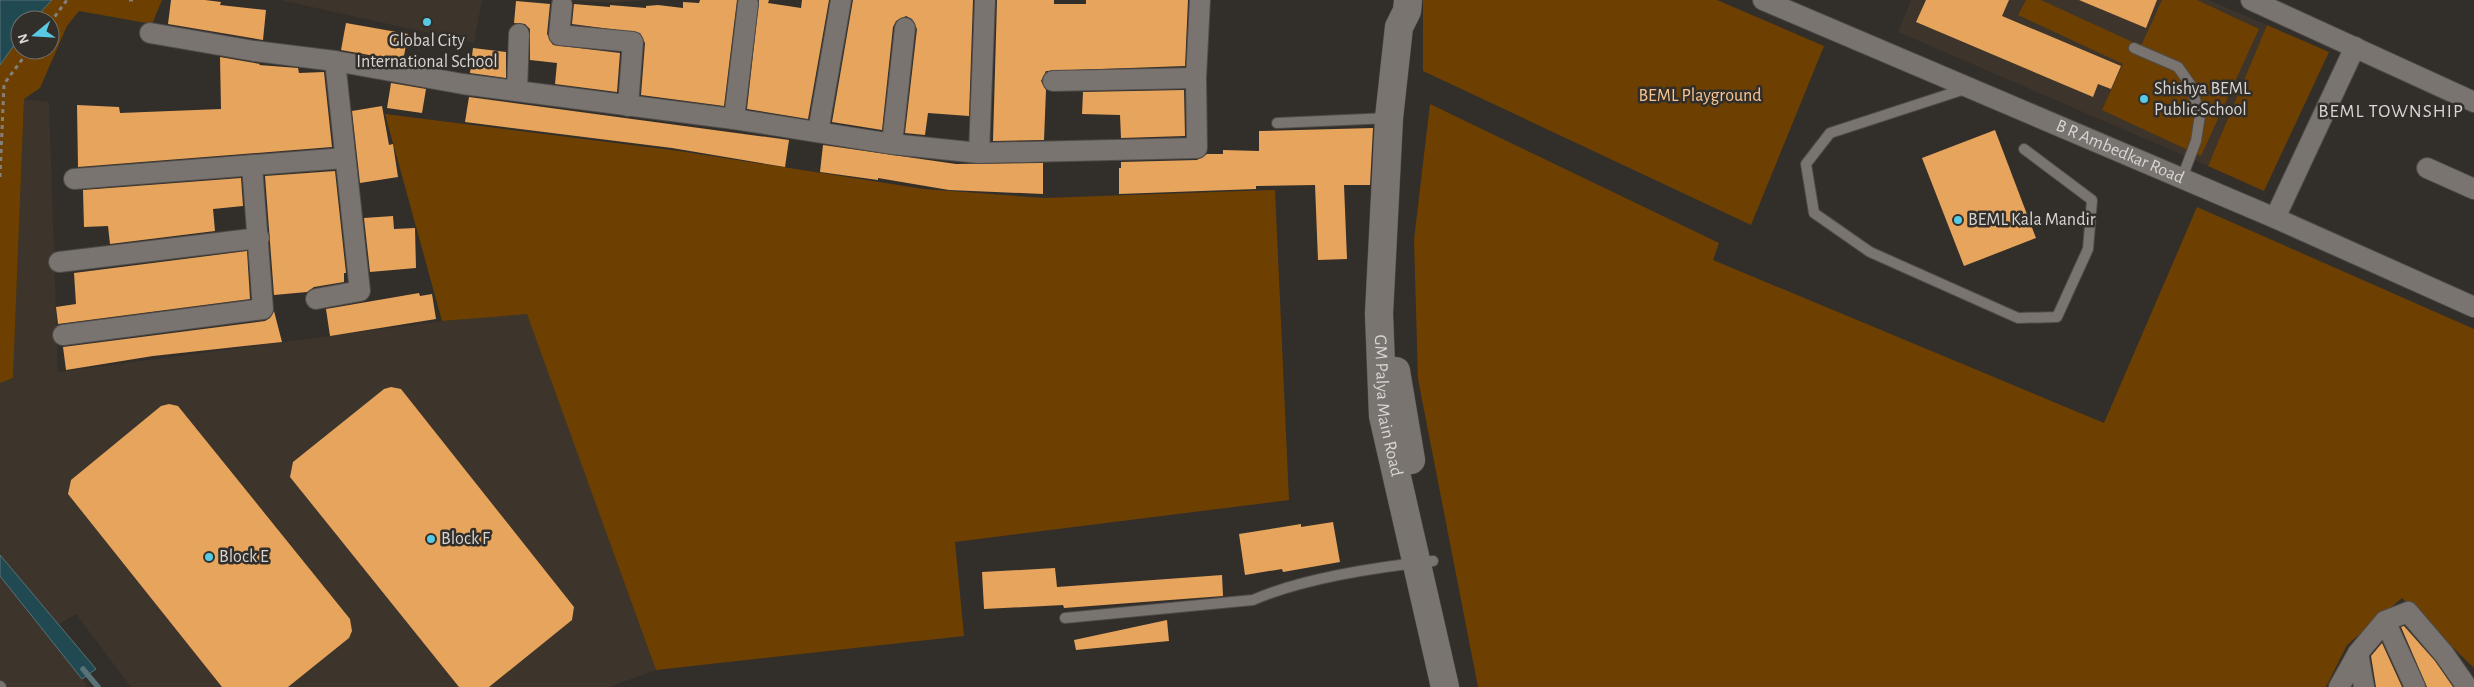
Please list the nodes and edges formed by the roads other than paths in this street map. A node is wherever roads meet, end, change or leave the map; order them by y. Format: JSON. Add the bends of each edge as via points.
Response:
{"nodes":[{"id":1,"x":841,"y":0,"type":"edge"},
{"id":2,"x":985,"y":0,"type":"edge"},
{"id":3,"x":1200,"y":0,"type":"edge"},
{"id":4,"x":2251,"y":0,"type":"edge"},
{"id":5,"x":1770,"y":2,"type":"edge"},
{"id":6,"x":748,"y":4,"type":"dead end"},
{"id":7,"x":562,"y":5,"type":"dead end"},
{"id":8,"x":1407,"y":6,"type":"edge"},
{"id":9,"x":905,"y":28,"type":"dead end"},
{"id":10,"x":150,"y":33,"type":"dead end"},
{"id":11,"x":519,"y":34,"type":"dead end"},
{"id":12,"x":2355,"y":47,"type":"junction"},
{"id":13,"x":2134,"y":48,"type":"dead end"},
{"id":14,"x":335,"y":62,"type":"junction"},
{"id":15,"x":1196,"y":78,"type":"junction"},
{"id":16,"x":1052,"y":82,"type":"dead end"},
{"id":17,"x":1969,"y":88,"type":"junction"},
{"id":18,"x":517,"y":91,"type":"junction"},
{"id":19,"x":2474,"y":102,"type":"edge"},
{"id":20,"x":628,"y":106,"type":"junction"},
{"id":21,"x":1390,"y":118,"type":"junction"},
{"id":22,"x":734,"y":119,"type":"junction"},
{"id":23,"x":1277,"y":123,"type":"dead end"},
{"id":24,"x":818,"y":132,"type":"junction"},
{"id":25,"x":892,"y":144,"type":"junction"},
{"id":26,"x":2024,"y":149,"type":"dead end"},
{"id":27,"x":979,"y":153,"type":"junction"},
{"id":28,"x":345,"y":158,"type":"junction"},
{"id":29,"x":252,"y":166,"type":"junction"},
{"id":30,"x":2427,"y":168,"type":"dead end"},
{"id":31,"x":2182,"y":178,"type":"junction"},
{"id":32,"x":74,"y":179,"type":"dead end"},
{"id":33,"x":2474,"y":189,"type":"edge"},
{"id":34,"x":2275,"y":218,"type":"junction"},
{"id":35,"x":259,"y":238,"type":"junction"},
{"id":36,"x":58,"y":262,"type":"dead end"},
{"id":37,"x":316,"y":299,"type":"dead end"},
{"id":38,"x":2474,"y":307,"type":"edge"},
{"id":39,"x":63,"y":335,"type":"dead end"},
{"id":40,"x":1424,"y":562,"type":"junction"},
{"id":41,"x":1065,"y":618,"type":"dead end"},
{"id":42,"x":2385,"y":621,"type":"junction"},
{"id":43,"x":2358,"y":653,"type":"junction"},
{"id":44,"x":1445,"y":687,"type":"edge"},
{"id":45,"x":1464,"y":687,"type":"edge"},
{"id":46,"x":2339,"y":687,"type":"edge"},
{"id":47,"x":2364,"y":687,"type":"edge"},
{"id":48,"x":2415,"y":687,"type":"edge"},
{"id":49,"x":2467,"y":687,"type":"edge"}],
"edges":[{"from":1,"to":24,"type":"street"},
{"from":2,"to":27,"type":"street"},
{"from":3,"to":15,"type":"street"},
{"from":4,"to":12,"type":"street"},
{"from":5,"to":17,"type":"street","name":"B R Ambedkar Road"},
{"from":6,"to":22,"type":"street"},
{"from":7,"to":20,"type":"street","via":[[559,35],[633,42]]},
{"from":8,"to":21,"type":"main road","name":"GM Palya Main Road","via":[[1399,27]]},
{"from":8,"to":40,"type":"main road","via":[[1411,28],[1409,113],[1398,226],[1395,362]]},
{"from":9,"to":25,"type":"street"},
{"from":10,"to":14,"type":"street"},
{"from":11,"to":18,"type":"street"},
{"from":12,"to":19,"type":"street"},
{"from":12,"to":34,"type":"street"},
{"from":13,"to":31,"type":"lane","via":[[2178,67],[2190,84],[2200,115],[2196,141]]},
{"from":14,"to":18,"type":"street"},
{"from":14,"to":28,"type":"street"},
{"from":15,"to":16,"type":"street"},
{"from":15,"to":27,"type":"street","via":[[1197,148]]},
{"from":17,"to":26,"type":"lane","via":[[1830,133],[1806,164],[1814,213],[1870,252],[2018,318],[2057,317],[2088,249],[2092,200]]},
{"from":17,"to":31,"type":"street","name":"B R Ambedkar Road"},
{"from":18,"to":20,"type":"street"},
{"from":20,"to":22,"type":"street"},
{"from":21,"to":23,"type":"lane"},
{"from":21,"to":40,"type":"main road","name":"GM Palya Main Road","via":[[1379,314],[1384,416]]},
{"from":22,"to":24,"type":"street"},
{"from":24,"to":25,"type":"street"},
{"from":25,"to":27,"type":"street"},
{"from":28,"to":29,"type":"street"},
{"from":28,"to":37,"type":"street","via":[[360,291]]},
{"from":29,"to":32,"type":"street"},
{"from":29,"to":35,"type":"street"},
{"from":30,"to":33,"type":"street"},
{"from":31,"to":34,"type":"street","name":"B R Ambedkar Road"},
{"from":34,"to":38,"type":"street","name":"B R Ambedkar Road"},
{"from":35,"to":36,"type":"street"},
{"from":35,"to":39,"type":"street","via":[[264,309]]},
{"from":40,"to":41,"type":"lane","via":[[1285,588],[1253,600]]},
{"from":40,"to":44,"type":"main road","name":"GM Palya Main Road"},
{"from":40,"to":45,"type":"main road"},
{"from":42,"to":43,"type":"street"},
{"from":42,"to":48,"type":"street"},
{"from":42,"to":49,"type":"street","via":[[2408,612]]},
{"from":43,"to":46,"type":"street"},
{"from":43,"to":47,"type":"street"}]}
